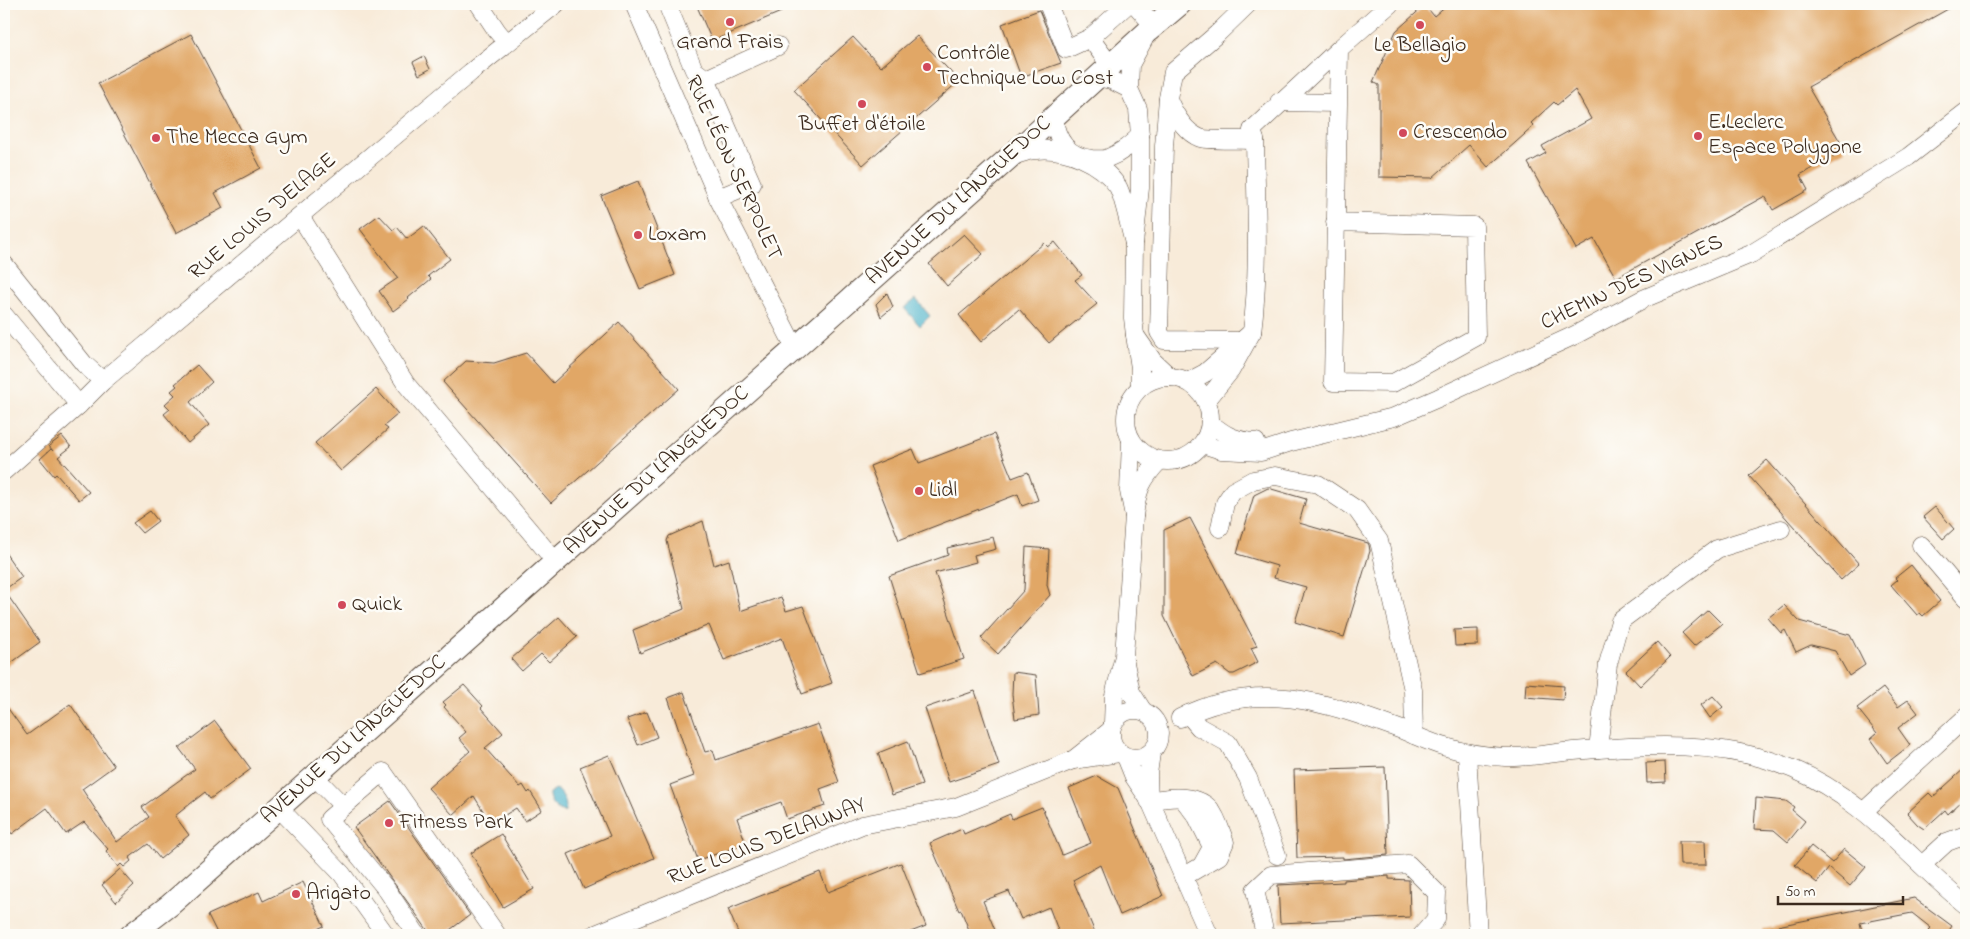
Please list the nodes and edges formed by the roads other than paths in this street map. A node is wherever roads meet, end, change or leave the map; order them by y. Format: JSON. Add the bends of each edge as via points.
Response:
{"nodes":[{"id":1,"x":556,"y":4,"type":"edge"},
{"id":2,"x":634,"y":4,"type":"edge"},
{"id":3,"x":667,"y":4,"type":"edge"},
{"id":4,"x":1048,"y":4,"type":"edge"},
{"id":5,"x":1128,"y":4,"type":"edge"},
{"id":6,"x":1134,"y":4,"type":"edge"},
{"id":7,"x":1180,"y":4,"type":"edge"},
{"id":8,"x":1248,"y":4,"type":"edge"},
{"id":9,"x":1390,"y":4,"type":"edge"},
{"id":10,"x":481,"y":5,"type":"edge"},
{"id":11,"x":1151,"y":28,"type":"junction"},
{"id":12,"x":1090,"y":38,"type":"junction"},
{"id":13,"x":507,"y":43,"type":"junction"},
{"id":14,"x":778,"y":46,"type":"dead end"},
{"id":15,"x":1338,"y":49,"type":"junction"},
{"id":16,"x":1103,"y":71,"type":"junction"},
{"id":17,"x":706,"y":79,"type":"junction"},
{"id":18,"x":1129,"y":89,"type":"junction"},
{"id":19,"x":1168,"y":98,"type":"junction"},
{"id":20,"x":1279,"y":102,"type":"junction"},
{"id":21,"x":1337,"y":103,"type":"junction"},
{"id":22,"x":1966,"y":112,"type":"edge"},
{"id":23,"x":1052,"y":117,"type":"junction"},
{"id":24,"x":1140,"y":136,"type":"junction"},
{"id":25,"x":1255,"y":140,"type":"junction"},
{"id":26,"x":1010,"y":157,"type":"junction"},
{"id":27,"x":1080,"y":158,"type":"junction"},
{"id":28,"x":718,"y":198,"type":"junction"},
{"id":29,"x":300,"y":216,"type":"junction"},
{"id":30,"x":1335,"y":222,"type":"junction"},
{"id":31,"x":1134,"y":243,"type":"junction"},
{"id":32,"x":4,"y":264,"type":"edge"},
{"id":33,"x":4,"y":315,"type":"edge"},
{"id":34,"x":1135,"y":335,"type":"junction"},
{"id":35,"x":1246,"y":337,"type":"junction"},
{"id":36,"x":795,"y":348,"type":"junction"},
{"id":37,"x":1170,"y":377,"type":"junction"},
{"id":38,"x":103,"y":381,"type":"junction"},
{"id":39,"x":1188,"y":382,"type":"junction"},
{"id":40,"x":1140,"y":387,"type":"junction"},
{"id":41,"x":1206,"y":401,"type":"junction"},
{"id":42,"x":79,"y":405,"type":"junction"},
{"id":43,"x":1210,"y":423,"type":"junction"},
{"id":44,"x":1131,"y":441,"type":"junction"},
{"id":45,"x":1291,"y":442,"type":"junction"},
{"id":46,"x":1202,"y":444,"type":"junction"},
{"id":47,"x":1158,"y":461,"type":"junction"},
{"id":48,"x":4,"y":470,"type":"edge"},
{"id":49,"x":1134,"y":516,"type":"junction"},
{"id":50,"x":1220,"y":528,"type":"dead end"},
{"id":51,"x":1781,"y":529,"type":"dead end"},
{"id":52,"x":1921,"y":545,"type":"dead end"},
{"id":53,"x":555,"y":561,"type":"junction"},
{"id":54,"x":1966,"y":598,"type":"edge"},
{"id":55,"x":1124,"y":656,"type":"junction"},
{"id":56,"x":1146,"y":713,"type":"junction"},
{"id":57,"x":1184,"y":716,"type":"junction"},
{"id":58,"x":1966,"y":717,"type":"edge"},
{"id":59,"x":1112,"y":726,"type":"junction"},
{"id":60,"x":1414,"y":734,"type":"junction"},
{"id":61,"x":1154,"y":748,"type":"junction"},
{"id":62,"x":1598,"y":749,"type":"junction"},
{"id":63,"x":1467,"y":753,"type":"junction"},
{"id":64,"x":1123,"y":755,"type":"junction"},
{"id":65,"x":1073,"y":760,"type":"junction"},
{"id":66,"x":314,"y":776,"type":"junction"},
{"id":67,"x":1150,"y":801,"type":"junction"},
{"id":68,"x":343,"y":806,"type":"junction"},
{"id":69,"x":278,"y":807,"type":"junction"},
{"id":70,"x":1864,"y":811,"type":"junction"},
{"id":71,"x":1966,"y":835,"type":"edge"},
{"id":72,"x":1277,"y":855,"type":"dead end"},
{"id":73,"x":1922,"y":865,"type":"junction"},
{"id":74,"x":1183,"y":877,"type":"junction"},
{"id":75,"x":1966,"y":905,"type":"edge"},
{"id":76,"x":131,"y":935,"type":"edge"},
{"id":77,"x":386,"y":935,"type":"edge"},
{"id":78,"x":417,"y":935,"type":"edge"},
{"id":79,"x":497,"y":935,"type":"edge"},
{"id":80,"x":593,"y":935,"type":"edge"},
{"id":81,"x":1209,"y":935,"type":"edge"},
{"id":82,"x":1265,"y":935,"type":"edge"},
{"id":83,"x":1422,"y":935,"type":"edge"},
{"id":84,"x":1478,"y":935,"type":"edge"}],
"edges":[{"from":1,"to":13,"type":"street","name":"RUE LOUIS DELAGE"},
{"from":2,"to":28,"type":"street","name":"RUE LÉON SERPOLET"},
{"from":3,"to":17,"type":"street","via":[[694,70]]},
{"from":4,"to":12,"type":"street","via":[[1066,49]]},
{"from":5,"to":12,"type":"street"},
{"from":6,"to":11,"type":"street"},
{"from":7,"to":11,"type":"main road","name":"AVENUE DU LANGUEDOC"},
{"from":8,"to":19,"type":"street","via":[[1173,72]]},
{"from":9,"to":15,"type":"street"},
{"from":10,"to":13,"type":"street"},
{"from":11,"to":16,"type":"main road","name":"AVENUE DU LANGUEDOC"},
{"from":11,"to":18,"type":"street","via":[[1130,65]]},
{"from":12,"to":16,"type":"street"},
{"from":13,"to":29,"type":"street","name":"RUE LOUIS DELAGE"},
{"from":14,"to":17,"type":"street"},
{"from":15,"to":20,"type":"street"},
{"from":15,"to":21,"type":"street"},
{"from":16,"to":18,"type":"street","via":[[1111,80]]},
{"from":16,"to":23,"type":"main road","name":"AVENUE DU LANGUEDOC"},
{"from":17,"to":28,"type":"street","via":[[752,184]]},
{"from":18,"to":24,"type":"street","via":[[1138,108]]},
{"from":19,"to":25,"type":"street","via":[[1182,122],[1200,138]]},
{"from":19,"to":35,"type":"street","via":[[1159,332],[1164,340]]},
{"from":20,"to":21,"type":"street"},
{"from":20,"to":25,"type":"street","via":[[1252,130]]},
{"from":21,"to":30,"type":"street"},
{"from":22,"to":45,"type":"street","name":"CHEMIN DES VIGNES","via":[[1908,157],[1751,254],[1643,299],[1575,335],[1394,417]]},
{"from":23,"to":26,"type":"main road","name":"AVENUE DU LANGUEDOC"},
{"from":23,"to":27,"type":"street","via":[[1055,132],[1064,146]]},
{"from":24,"to":27,"type":"street","via":[[1126,149],[1106,159]]},
{"from":24,"to":31,"type":"street","via":[[1140,188]]},
{"from":25,"to":35,"type":"street","via":[[1256,288]]},
{"from":26,"to":27,"type":"street","via":[[1036,150],[1058,150]]},
{"from":26,"to":36,"type":"main road","name":"AVENUE DU LANGUEDOC"},
{"from":27,"to":31,"type":"street","via":[[1103,170],[1118,188]]},
{"from":28,"to":36,"type":"street","name":"RUE LÉON SERPOLET"},
{"from":29,"to":38,"type":"street","name":"RUE LOUIS DELAGE"},
{"from":29,"to":53,"type":"street","via":[[406,384]]},
{"from":30,"to":30,"type":"street","via":[[1333,382],[1393,383],[1476,337],[1474,226]]},
{"from":31,"to":34,"type":"street"},
{"from":32,"to":38,"type":"street","via":[[84,364]]},
{"from":33,"to":42,"type":"street"},
{"from":34,"to":37,"type":"street","via":[[1153,361]]},
{"from":34,"to":40,"type":"street"},
{"from":35,"to":39,"type":"street","via":[[1205,373]]},
{"from":35,"to":41,"type":"street","via":[[1231,370]]},
{"from":36,"to":53,"type":"main road","name":"AVENUE DU LANGUEDOC"},
{"from":37,"to":39,"type":"street"},
{"from":37,"to":40,"type":"street","via":[[1145,382]]},
{"from":38,"to":42,"type":"street","name":"RUE LOUIS DELAGE"},
{"from":39,"to":41,"type":"street"},
{"from":40,"to":44,"type":"street","via":[[1126,409],[1125,426]]},
{"from":41,"to":43,"type":"street"},
{"from":42,"to":48,"type":"street","name":"RUE LOUIS DELAGE"},
{"from":43,"to":45,"type":"street","name":"CHEMIN DES VIGNES","via":[[1226,436],[1243,442]]},
{"from":43,"to":46,"type":"street"},
{"from":44,"to":47,"type":"street","via":[[1142,454]]},
{"from":44,"to":49,"type":"street","via":[[1129,492]]},
{"from":45,"to":46,"type":"street","name":"CHEMIN DES VIGNES","via":[[1261,452],[1221,450]]},
{"from":46,"to":47,"type":"street","via":[[1190,456],[1174,462]]},
{"from":47,"to":49,"type":"street","via":[[1145,476],[1137,493]]},
{"from":49,"to":55,"type":"street"},
{"from":50,"to":60,"type":"street","via":[[1224,503],[1233,491],[1253,480],[1275,476],[1318,484],[1357,510],[1379,541],[1413,690]]},
{"from":51,"to":62,"type":"street","via":[[1717,549],[1620,621],[1608,664]]},
{"from":52,"to":54,"type":"street"},
{"from":53,"to":66,"type":"main road","name":"AVENUE DU LANGUEDOC"},
{"from":55,"to":56,"type":"street","via":[[1131,692]]},
{"from":55,"to":59,"type":"street","via":[[1114,696]]},
{"from":56,"to":57,"type":"street"},
{"from":56,"to":59,"type":"street","via":[[1129,710],[1122,713]]},
{"from":56,"to":61,"type":"street","via":[[1155,720],[1158,728]]},
{"from":57,"to":60,"type":"street","via":[[1221,701],[1251,696],[1292,698],[1339,708]]},
{"from":57,"to":61,"type":"street"},
{"from":57,"to":72,"type":"street","via":[[1228,742],[1248,778]]},
{"from":58,"to":70,"type":"street"},
{"from":59,"to":64,"type":"street","via":[[1112,744]]},
{"from":59,"to":65,"type":"street","name":"RUE LOUIS DELAUNAY"},
{"from":60,"to":63,"type":"street"},
{"from":61,"to":64,"type":"street","via":[[1138,758]]},
{"from":61,"to":67,"type":"street","via":[[1148,774]]},
{"from":62,"to":63,"type":"street","via":[[1507,757]]},
{"from":62,"to":70,"type":"street","via":[[1700,746],[1745,752],[1792,768],[1829,786]]},
{"from":63,"to":84,"type":"street"},
{"from":64,"to":65,"type":"street","name":"RUE LOUIS DELAUNAY"},
{"from":64,"to":67,"type":"street"},
{"from":65,"to":80,"type":"street","name":"RUE LOUIS DELAUNAY","via":[[956,807],[862,825]]},
{"from":66,"to":68,"type":"street"},
{"from":66,"to":69,"type":"main road","name":"AVENUE DU LANGUEDOC"},
{"from":67,"to":74,"type":"street"},
{"from":67,"to":74,"type":"street","via":[[1183,799],[1197,816],[1212,847],[1200,867]]},
{"from":68,"to":78,"type":"street","via":[[328,819],[387,890]]},
{"from":68,"to":79,"type":"street","via":[[383,772]]},
{"from":69,"to":76,"type":"main road","name":"AVENUE DU LANGUEDOC","via":[[170,905]]},
{"from":69,"to":77,"type":"street","via":[[342,874]]},
{"from":70,"to":73,"type":"street"},
{"from":71,"to":73,"type":"street","via":[[1947,842]]},
{"from":73,"to":75,"type":"street"},
{"from":74,"to":81,"type":"street"},
{"from":82,"to":83,"type":"street","via":[[1255,890],[1272,876],[1408,864],[1437,894],[1436,919]]}]}
